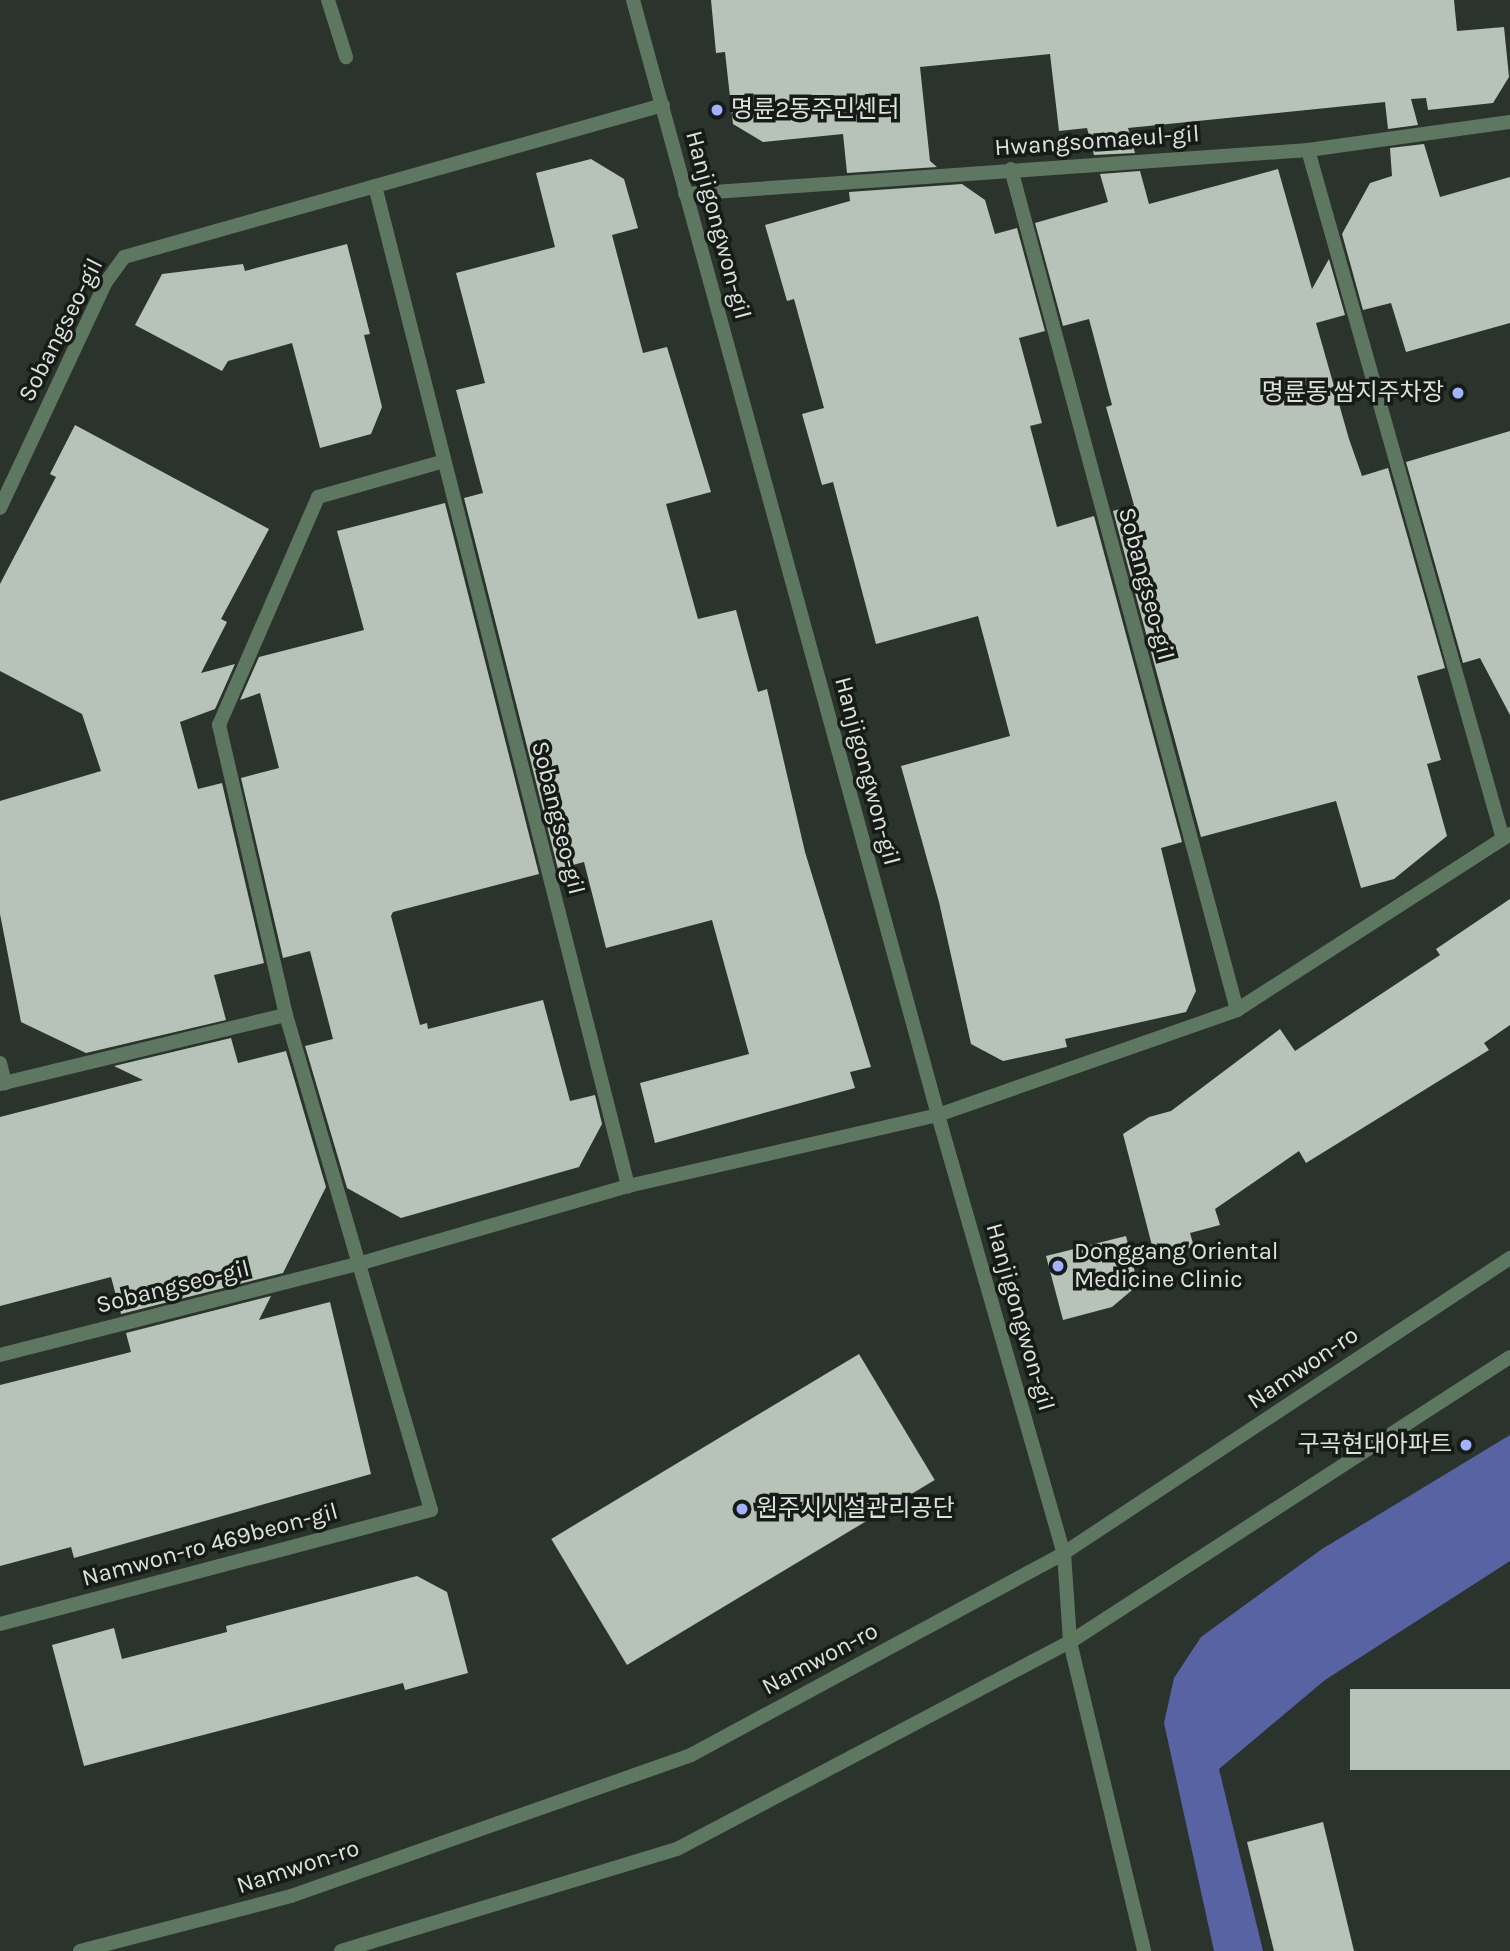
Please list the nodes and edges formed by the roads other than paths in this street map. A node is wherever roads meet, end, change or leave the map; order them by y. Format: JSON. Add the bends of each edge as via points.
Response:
{"nodes":[{"id":1,"x":328,"y":0,"type":"edge"},
{"id":2,"x":633,"y":0,"type":"edge"},
{"id":3,"x":346,"y":57,"type":"dead end"},
{"id":4,"x":663,"y":105,"type":"junction"},
{"id":5,"x":1510,"y":122,"type":"edge"},
{"id":6,"x":1308,"y":150,"type":"junction"},
{"id":7,"x":1011,"y":169,"type":"junction"},
{"id":8,"x":375,"y":186,"type":"junction"},
{"id":9,"x":685,"y":194,"type":"junction"},
{"id":10,"x":444,"y":461,"type":"junction"},
{"id":11,"x":0,"y":508,"type":"edge"},
{"id":12,"x":1506,"y":837,"type":"edge"},
{"id":13,"x":1237,"y":1010,"type":"junction"},
{"id":14,"x":286,"y":1015,"type":"junction"},
{"id":15,"x":0,"y":1063,"type":"edge"},
{"id":16,"x":2,"y":1083,"type":"edge"},
{"id":17,"x":938,"y":1115,"type":"junction"},
{"id":18,"x":628,"y":1186,"type":"junction"},
{"id":19,"x":1510,"y":1258,"type":"edge"},
{"id":20,"x":358,"y":1264,"type":"junction"},
{"id":21,"x":0,"y":1355,"type":"edge"},
{"id":22,"x":1510,"y":1357,"type":"edge"},
{"id":23,"x":1064,"y":1553,"type":"junction"},
{"id":24,"x":0,"y":1624,"type":"edge"},
{"id":25,"x":1070,"y":1642,"type":"junction"},
{"id":26,"x":80,"y":1951,"type":"edge"},
{"id":27,"x":341,"y":1951,"type":"edge"},
{"id":28,"x":1144,"y":1951,"type":"edge"}],
"edges":[{"from":1,"to":3,"type":"street"},
{"from":2,"to":4,"type":"street","name":"Hanjigongwon-gil"},
{"from":4,"to":8,"type":"street","name":"Sobangseo-gil"},
{"from":4,"to":9,"type":"street","name":"Hanjigongwon-gil"},
{"from":5,"to":6,"type":"street","name":"Hwangsomaeul-gil"},
{"from":6,"to":7,"type":"street","name":"Hwangsomaeul-gil"},
{"from":6,"to":12,"type":"street","name":"Sobangseo-gil"},
{"from":7,"to":9,"type":"street","name":"Hwangsomaeul-gil"},
{"from":7,"to":13,"type":"street","name":"Sobangseo-gil"},
{"from":8,"to":10,"type":"street","name":"Sobangseo-gil"},
{"from":8,"to":11,"type":"street","name":"Sobangseo-gil","via":[[124,257],[106,282]]},
{"from":9,"to":17,"type":"street","name":"Hanjigongwon-gil"},
{"from":10,"to":14,"type":"street","via":[[318,497],[219,725]]},
{"from":10,"to":18,"type":"street","name":"Sobangseo-gil"},
{"from":12,"to":13,"type":"street","name":"Sobangseo-gil"},
{"from":13,"to":17,"type":"street","name":"Sobangseo-gil"},
{"from":14,"to":16,"type":"street"},
{"from":14,"to":20,"type":"street"},
{"from":15,"to":16,"type":"street"},
{"from":17,"to":18,"type":"street","name":"Sobangseo-gil"},
{"from":17,"to":23,"type":"street","name":"Hanjigongwon-gil"},
{"from":18,"to":20,"type":"street","name":"Sobangseo-gil"},
{"from":19,"to":23,"type":"street","name":"Namwon-ro"},
{"from":20,"to":21,"type":"street","name":"Sobangseo-gil"},
{"from":20,"to":24,"type":"street","name":"Namwon-ro 469beon-gil","via":[[431,1510]]},
{"from":22,"to":25,"type":"street"},
{"from":23,"to":25,"type":"street","name":"Hanjigongwon-gil"},
{"from":23,"to":26,"type":"street","name":"Namwon-ro","via":[[691,1755],[292,1896]]},
{"from":25,"to":27,"type":"street","via":[[677,1849]]},
{"from":25,"to":28,"type":"street"}]}
